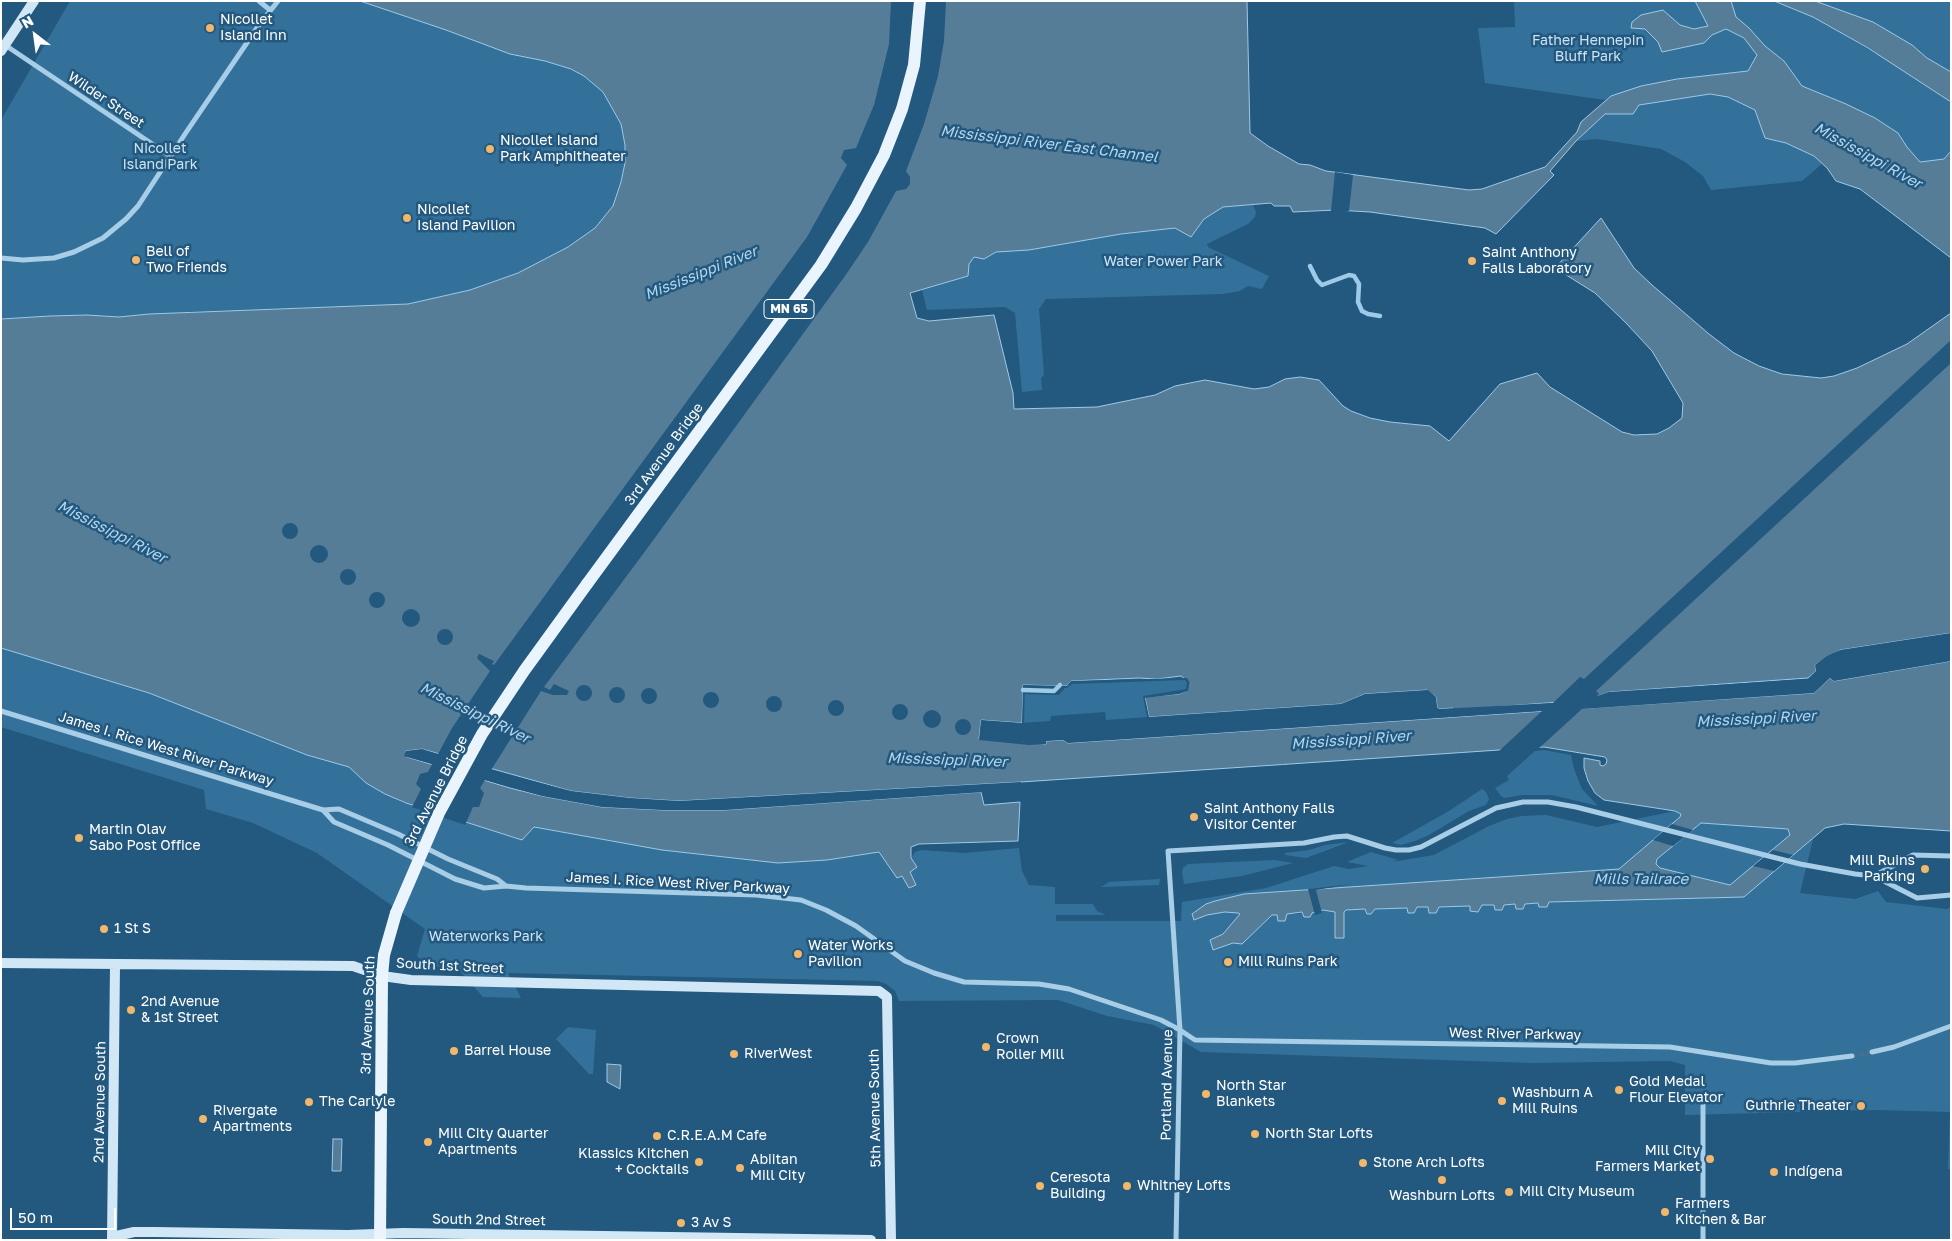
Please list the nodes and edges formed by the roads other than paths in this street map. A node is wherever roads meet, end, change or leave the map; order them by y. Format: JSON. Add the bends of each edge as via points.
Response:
{"nodes":[{"id":1,"x":34,"y":1,"type":"edge"},
{"id":2,"x":258,"y":1,"type":"edge"},
{"id":3,"x":278,"y":1,"type":"edge"},
{"id":4,"x":920,"y":1,"type":"edge"},
{"id":5,"x":270,"y":10,"type":"junction"},
{"id":6,"x":3,"y":48,"type":"edge"},
{"id":7,"x":170,"y":156,"type":"junction"},
{"id":8,"x":1,"y":258,"type":"edge"},
{"id":9,"x":1,"y":711,"type":"edge"},
{"id":10,"x":323,"y":810,"type":"junction"},
{"id":11,"x":1951,"y":856,"type":"edge"},
{"id":12,"x":1874,"y":876,"type":"junction"},
{"id":13,"x":506,"y":886,"type":"junction"},
{"id":14,"x":1951,"y":895,"type":"edge"},
{"id":15,"x":396,"y":913,"type":"joint"},
{"id":16,"x":1,"y":963,"type":"edge"},
{"id":17,"x":116,"y":965,"type":"junction"},
{"id":18,"x":382,"y":976,"type":"junction"},
{"id":19,"x":869,"y":990,"type":"joint"},
{"id":20,"x":1951,"y":1026,"type":"edge"},
{"id":21,"x":1180,"y":1030,"type":"junction"},
{"id":22,"x":1872,"y":1052,"type":"tunnel mouth"},
{"id":23,"x":1852,"y":1056,"type":"tunnel mouth"},
{"id":24,"x":1703,"y":1096,"type":"dead end"},
{"id":25,"x":380,"y":1237,"type":"edge"},
{"id":26,"x":110,"y":1239,"type":"edge"},
{"id":27,"x":871,"y":1240,"type":"edge"},
{"id":28,"x":891,"y":1240,"type":"edge"},
{"id":29,"x":1176,"y":1240,"type":"edge"},
{"id":30,"x":1703,"y":1240,"type":"edge"}],
"edges":[{"from":1,"to":6,"type":"street"},
{"from":2,"to":5,"type":"street"},
{"from":3,"to":5,"type":"street"},
{"from":4,"to":15,"type":"main road","name":"3rd Avenue Bridge","number":"MN 65","bridge":true,"via":[[914,64],[902,109],[884,155],[856,208],[821,265],[487,726],[439,813]]},
{"from":5,"to":7,"type":"street"},
{"from":6,"to":7,"type":"street","name":"Wilder Street"},
{"from":7,"to":8,"type":"street","via":[[138,206],[114,230],[91,244],[54,258]]},
{"from":9,"to":10,"type":"street","name":"James I. Rice West River Parkway"},
{"from":10,"to":13,"type":"street","name":"James I. Rice West River Parkway","via":[[339,809],[390,830]]},
{"from":10,"to":13,"type":"street","name":"James I. Rice West River Parkway","via":[[334,822],[388,844],[455,879],[484,888]]},
{"from":11,"to":12,"type":"street","via":[[1913,855]]},
{"from":12,"to":14,"type":"street","via":[[1917,898]]},
{"from":12,"to":21,"type":"street","name":"Portland Avenue","via":[[1786,861],[1548,802],[1523,802],[1496,808],[1421,847],[1409,850],[1390,849],[1347,836],[1304,844],[1168,851]]},
{"from":13,"to":21,"type":"street","name":"James I. Rice West River Parkway","via":[[756,895],[801,900],[848,922],[905,961],[934,973],[964,982],[1039,984],[1069,989],[1161,1020]]},
{"from":15,"to":18,"type":"main road","name":"3rd Avenue South","number":"MN 65","via":[[384,954]]},
{"from":16,"to":17,"type":"street","name":"South 1st Street"},
{"from":17,"to":18,"type":"street","name":"South 1st Street","via":[[353,966]]},
{"from":17,"to":26,"type":"street","name":"2nd Avenue South"},
{"from":18,"to":19,"type":"street","name":"South 1st Street","via":[[472,982]]},
{"from":18,"to":25,"type":"main road","name":"3rd Avenue South","number":"MN 65"},
{"from":19,"to":28,"type":"street","name":"5th Avenue South","via":[[879,991],[887,997]]},
{"from":20,"to":22,"type":"street"},
{"from":21,"to":23,"type":"street","name":"West River Parkway","via":[[1195,1040],[1670,1047],[1771,1063]]},
{"from":21,"to":29,"type":"street","name":"Portland Avenue"},
{"from":24,"to":30,"type":"street"},
{"from":25,"to":26,"type":"street","name":"South 2nd Street","via":[[134,1232]]},
{"from":25,"to":27,"type":"street","name":"South 2nd Street","via":[[403,1233]]}]}
